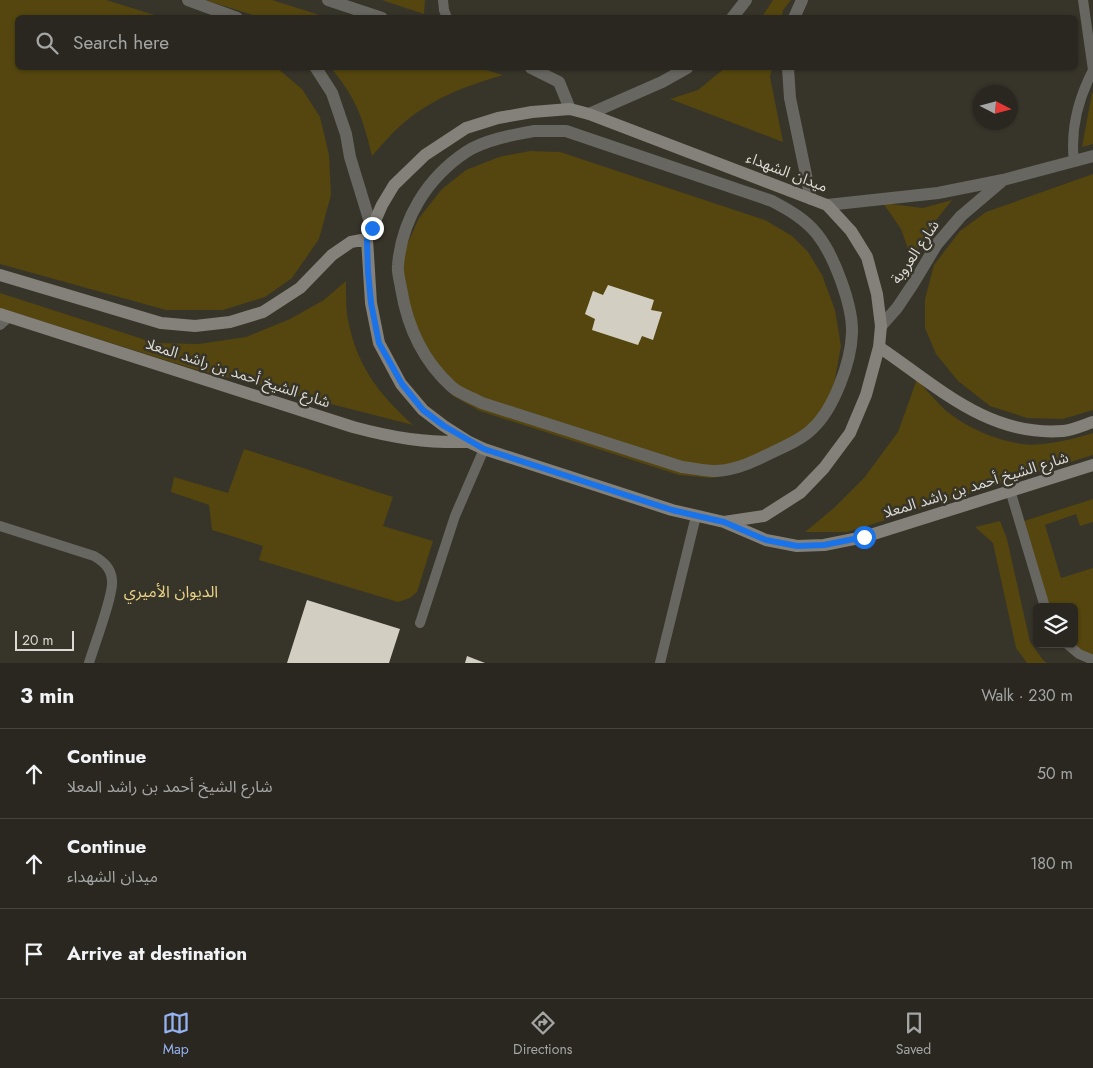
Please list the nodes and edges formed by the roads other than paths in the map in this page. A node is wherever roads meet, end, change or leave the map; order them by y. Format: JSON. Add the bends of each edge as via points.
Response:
{"nodes":[{"id":1,"x":188,"y":0,"type":"edge"},
{"id":2,"x":328,"y":0,"type":"edge"},
{"id":3,"x":443,"y":0,"type":"edge"},
{"id":4,"x":746,"y":0,"type":"edge"},
{"id":5,"x":802,"y":0,"type":"edge"},
{"id":6,"x":1084,"y":0,"type":"edge"},
{"id":7,"x":229,"y":15,"type":"edge"},
{"id":8,"x":373,"y":15,"type":"edge"},
{"id":9,"x":446,"y":15,"type":"edge"},
{"id":10,"x":734,"y":15,"type":"edge"},
{"id":11,"x":795,"y":15,"type":"edge"},
{"id":12,"x":317,"y":70,"type":"edge"},
{"id":13,"x":535,"y":70,"type":"edge"},
{"id":14,"x":683,"y":70,"type":"edge"},
{"id":15,"x":788,"y":70,"type":"edge"},
{"id":16,"x":1093,"y":70,"type":"edge"},
{"id":17,"x":570,"y":109,"type":"junction"},
{"id":18,"x":589,"y":114,"type":"junction"},
{"id":19,"x":622,"y":150,"type":"joint"},
{"id":20,"x":1093,"y":156,"type":"edge"},
{"id":21,"x":1074,"y":162,"type":"junction"},
{"id":22,"x":1003,"y":180,"type":"junction"},
{"id":23,"x":811,"y":198,"type":"junction"},
{"id":24,"x":827,"y":205,"type":"junction"},
{"id":25,"x":370,"y":234,"type":"junction"},
{"id":26,"x":0,"y":275,"type":"edge"},
{"id":27,"x":3,"y":319,"type":"edge"},
{"id":28,"x":881,"y":326,"type":"junction"},
{"id":29,"x":879,"y":347,"type":"junction"},
{"id":30,"x":1093,"y":422,"type":"edge"},
{"id":31,"x":469,"y":442,"type":"junction"},
{"id":32,"x":484,"y":449,"type":"junction"},
{"id":33,"x":1093,"y":465,"type":"edge"},
{"id":34,"x":1010,"y":490,"type":"junction"},
{"id":35,"x":696,"y":516,"type":"junction"},
{"id":36,"x":724,"y":522,"type":"junction"},
{"id":37,"x":0,"y":526,"type":"edge"},
{"id":38,"x":1044,"y":603,"type":"edge"},
{"id":39,"x":420,"y":623,"type":"dead end"},
{"id":40,"x":1072,"y":648,"type":"edge"},
{"id":41,"x":1093,"y":660,"type":"edge"},
{"id":42,"x":89,"y":663,"type":"edge"},
{"id":43,"x":660,"y":663,"type":"edge"}],
"edges":[{"from":1,"to":7,"type":"street"},
{"from":2,"to":8,"type":"street"},
{"from":3,"to":9,"type":"lane"},
{"from":4,"to":10,"type":"street"},
{"from":5,"to":11,"type":"street"},
{"from":6,"to":16,"type":"lane"},
{"from":12,"to":25,"type":"street","via":[[332,92],[346,134]]},
{"from":13,"to":17,"type":"street","via":[[559,82]]},
{"from":14,"to":18,"type":"street"},
{"from":15,"to":23,"type":"street","via":[[790,98]]},
{"from":16,"to":21,"type":"lane","via":[[1079,100],[1072,143]]},
{"from":17,"to":18,"type":"main road","name":"ميدان الشهداء"},
{"from":17,"to":25,"type":"main road","name":"ميدان الشهداء","via":[[498,118],[466,128],[425,155],[394,185]]},
{"from":18,"to":23,"type":"main road","name":"ميدان الشهداء"},
{"from":19,"to":19,"type":"street","via":[[566,131],[534,130],[502,137],[467,151],[442,170],[418,201],[404,231],[398,267],[404,305],[414,336],[453,388],[482,403],[682,467],[717,471],[749,465],[812,429],[832,401],[845,373],[852,332],[846,294],[833,258],[818,234],[800,217],[772,201]]},
{"from":20,"to":21,"type":"street","name":"شارع العروبة"},
{"from":21,"to":22,"type":"street","name":"شارع العروبة"},
{"from":22,"to":24,"type":"street","name":"شارع العروبة","via":[[938,193]]},
{"from":22,"to":28,"type":"street","name":"شارع العروبة","via":[[961,216],[937,244],[897,308]]},
{"from":23,"to":24,"type":"main road","name":"ميدان الشهداء"},
{"from":24,"to":28,"type":"main road","name":"ميدان الشهداء","via":[[867,257]]},
{"from":25,"to":26,"type":"main road","name":"شارع الشيخ أحمد بن راشد المعلا","via":[[332,255],[300,288],[263,312],[230,322],[195,326],[161,323]]},
{"from":25,"to":31,"type":"main road","name":"ميدان الشهداء","via":[[371,303],[379,343],[402,384],[423,410]]},
{"from":27,"to":31,"type":"main road","name":"شارع الشيخ أحمد بن راشد المعلا","via":[[386,436],[438,443]]},
{"from":28,"to":29,"type":"main road","name":"ميدان الشهداء"},
{"from":29,"to":30,"type":"main road","name":"شارع الشيخ أحمد بن راشد المعلا","via":[[959,404],[995,422],[1025,429],[1065,431]]},
{"from":29,"to":36,"type":"main road","name":"ميدان الشهداء","via":[[866,394],[850,433],[824,468],[800,492],[764,516]]},
{"from":31,"to":32,"type":"main road","name":"ميدان الشهداء"},
{"from":32,"to":35,"type":"main road","name":"ميدان الشهداء"},
{"from":32,"to":39,"type":"lane","via":[[455,516]]},
{"from":33,"to":34,"type":"main road","name":"شارع الشيخ أحمد بن راشد المعلا"},
{"from":34,"to":36,"type":"main road","name":"شارع الشيخ أحمد بن راشد المعلا","via":[[864,537],[824,545],[797,546],[766,540]]},
{"from":34,"to":38,"type":"lane"},
{"from":35,"to":36,"type":"main road","name":"ميدان الشهداء"},
{"from":35,"to":43,"type":"lane"},
{"from":37,"to":42,"type":"lane","via":[[94,556],[107,566],[112,590]]},
{"from":40,"to":41,"type":"lane"}]}
